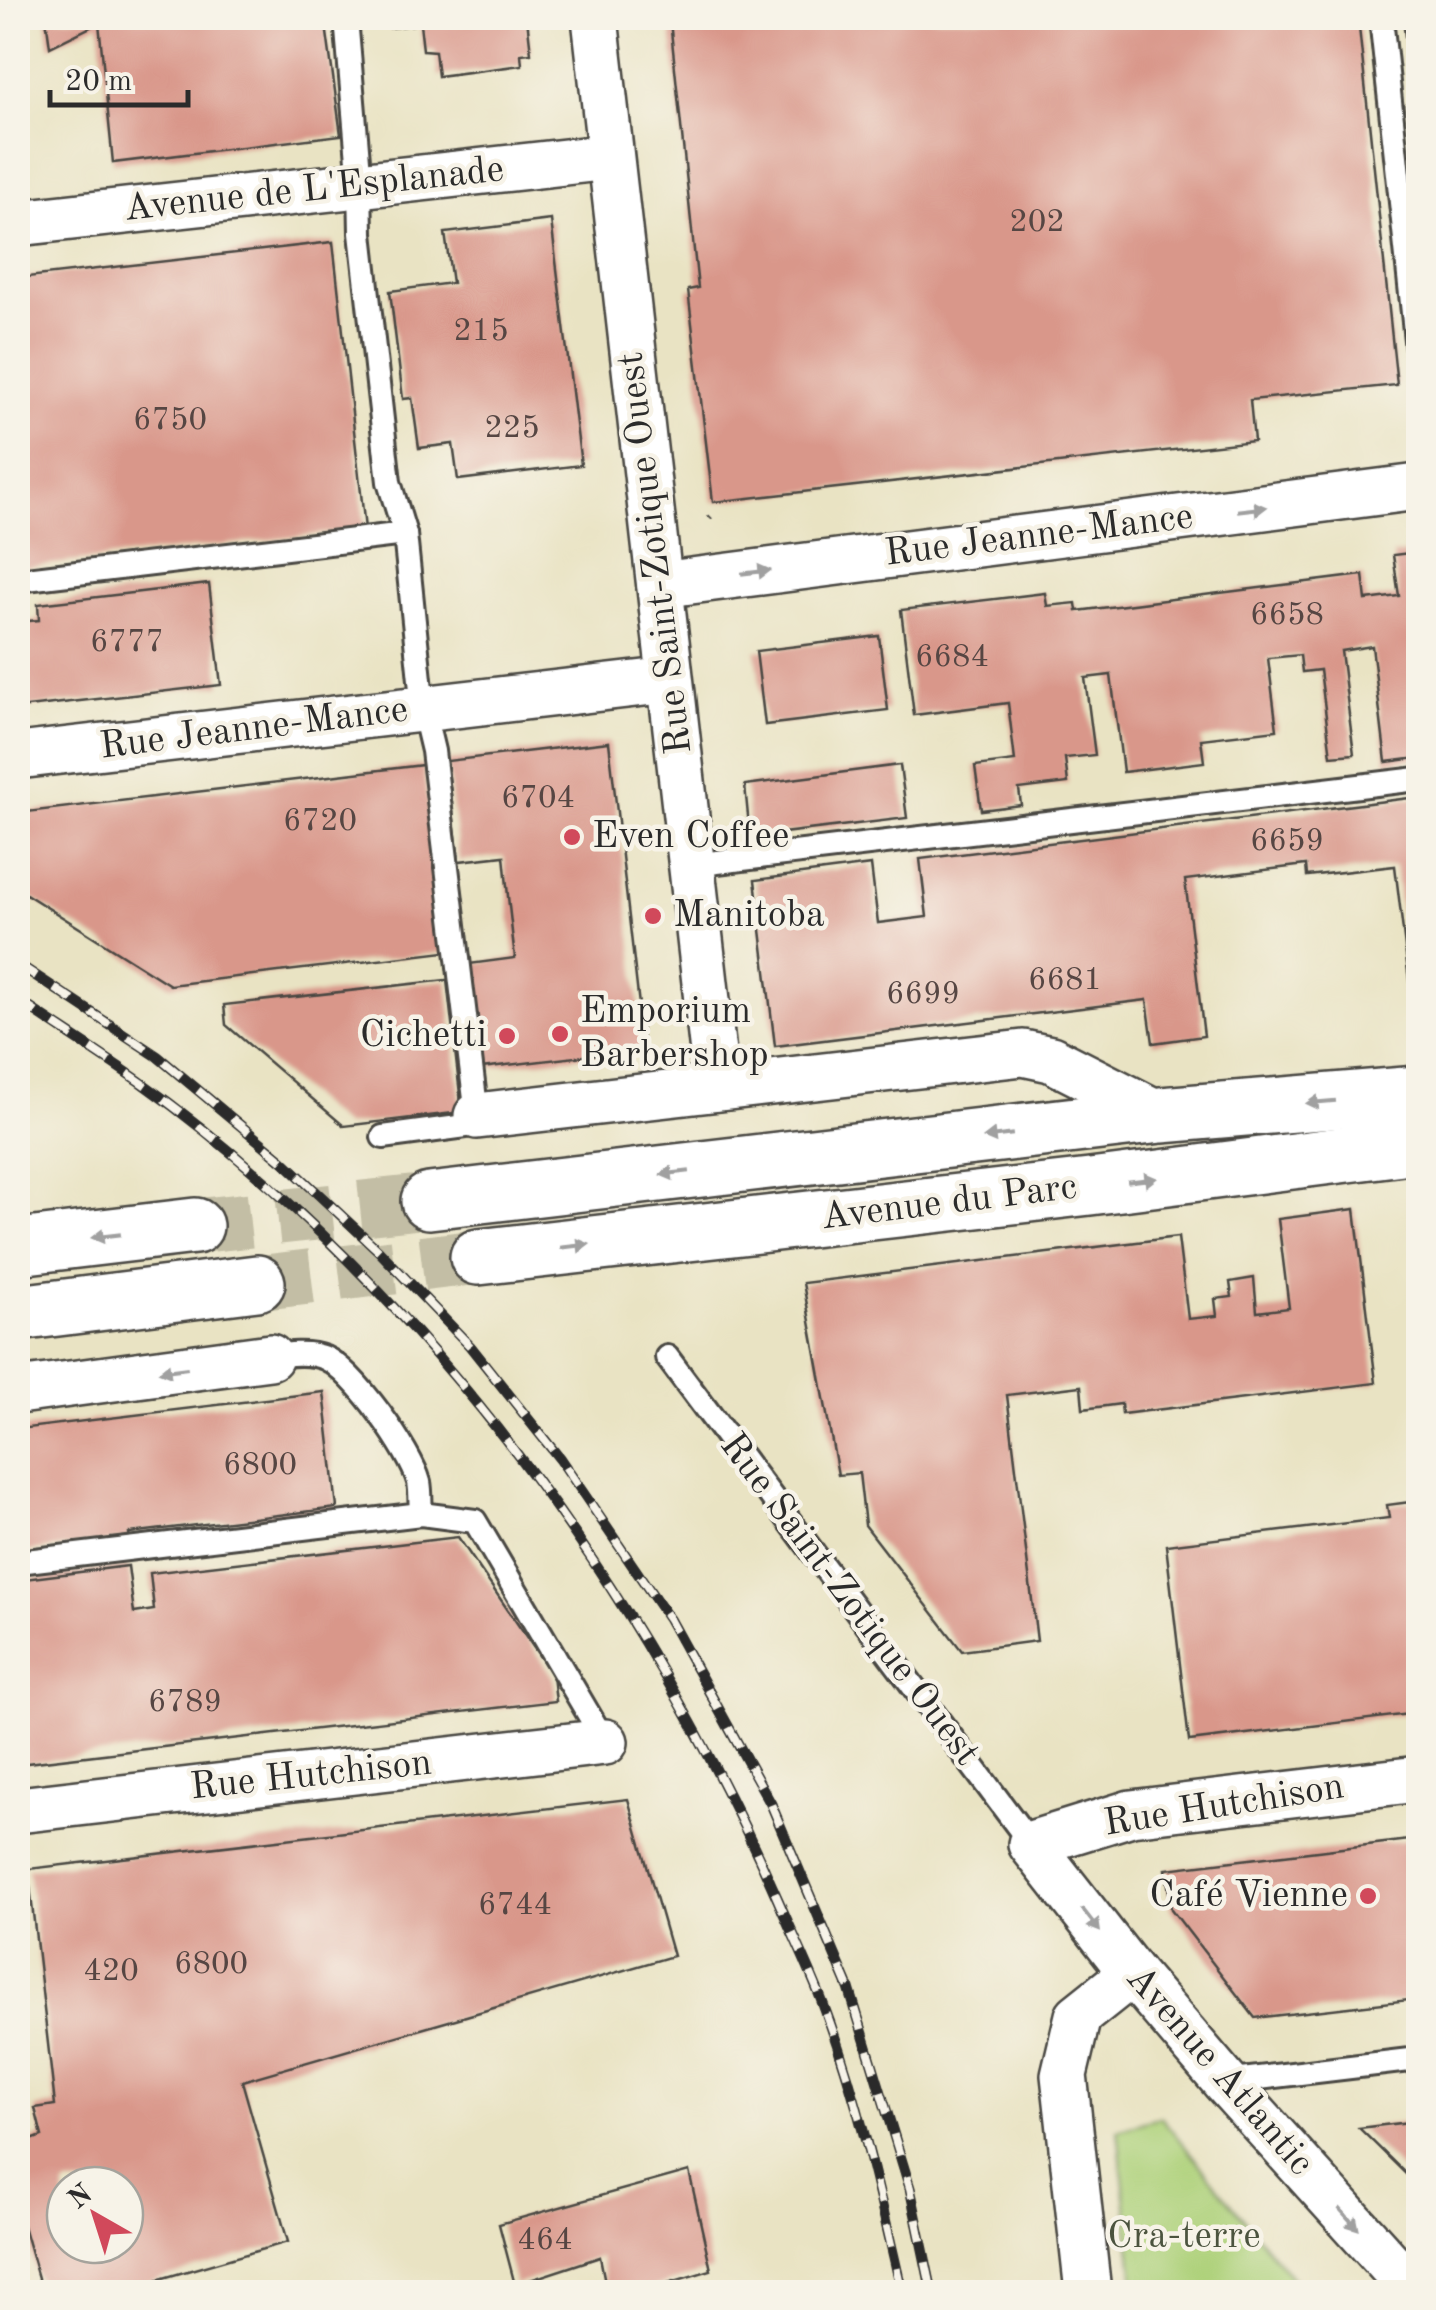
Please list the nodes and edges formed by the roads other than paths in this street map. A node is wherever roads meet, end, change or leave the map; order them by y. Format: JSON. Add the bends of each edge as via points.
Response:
{"nodes":[{"id":1,"x":346,"y":18,"type":"edge"},
{"id":2,"x":595,"y":18,"type":"edge"},
{"id":3,"x":1381,"y":18,"type":"edge"},
{"id":4,"x":610,"y":157,"type":"junction"},
{"id":5,"x":360,"y":184,"type":"junction"},
{"id":6,"x":1409,"y":188,"type":"edge"},
{"id":7,"x":18,"y":222,"type":"edge"},
{"id":8,"x":1418,"y":359,"type":"edge"},
{"id":9,"x":1418,"y":487,"type":"edge"},
{"id":10,"x":406,"y":534,"type":"junction"},
{"id":11,"x":18,"y":580,"type":"edge"},
{"id":12,"x":660,"y":584,"type":"junction"},
{"id":13,"x":670,"y":680,"type":"junction"},
{"id":14,"x":422,"y":709,"type":"junction"},
{"id":15,"x":18,"y":756,"type":"edge"},
{"id":16,"x":1418,"y":779,"type":"edge"},
{"id":17,"x":692,"y":865,"type":"junction"},
{"id":18,"x":717,"y":1088,"type":"junction"},
{"id":19,"x":1418,"y":1094,"type":"edge"},
{"id":20,"x":1161,"y":1115,"type":"junction"},
{"id":21,"x":477,"y":1116,"type":"junction"},
{"id":22,"x":383,"y":1137,"type":"dead end"},
{"id":23,"x":1418,"y":1145,"type":"edge"},
{"id":24,"x":429,"y":1202,"type":"tunnel mouth"},
{"id":25,"x":195,"y":1226,"type":"tunnel mouth"},
{"id":26,"x":18,"y":1247,"type":"edge"},
{"id":27,"x":478,"y":1257,"type":"tunnel mouth"},
{"id":28,"x":257,"y":1283,"type":"tunnel mouth"},
{"id":29,"x":18,"y":1313,"type":"edge"},
{"id":30,"x":270,"y":1357,"type":"joint"},
{"id":31,"x":667,"y":1357,"type":"dead end"},
{"id":32,"x":18,"y":1391,"type":"edge"},
{"id":33,"x":421,"y":1514,"type":"junction"},
{"id":34,"x":18,"y":1562,"type":"edge"},
{"id":35,"x":605,"y":1742,"type":"joint"},
{"id":36,"x":1418,"y":1779,"type":"edge"},
{"id":37,"x":18,"y":1810,"type":"edge"},
{"id":38,"x":1032,"y":1844,"type":"junction"},
{"id":39,"x":1132,"y":1972,"type":"junction"},
{"id":40,"x":1418,"y":2060,"type":"edge"},
{"id":41,"x":1225,"y":2082,"type":"junction"},
{"id":42,"x":1088,"y":2292,"type":"edge"},
{"id":43,"x":1415,"y":2292,"type":"edge"}],
"edges":[{"from":1,"to":5,"type":"lane"},
{"from":2,"to":4,"type":"street","name":"Rue Saint-Zotique Ouest"},
{"from":3,"to":6,"type":"lane"},
{"from":4,"to":5,"type":"street","name":"Avenue de L'Esplanade"},
{"from":4,"to":12,"type":"street","name":"Rue Saint-Zotique Ouest"},
{"from":5,"to":7,"type":"street","name":"Avenue de L'Esplanade"},
{"from":5,"to":10,"type":"lane","via":[[389,482]]},
{"from":6,"to":8,"type":"lane"},
{"from":12,"to":9,"type":"street","name":"Rue Jeanne-Mance","one_way":true},
{"from":10,"to":11,"type":"lane"},
{"from":10,"to":14,"type":"lane"},
{"from":12,"to":13,"type":"street","name":"Rue Saint-Zotique Ouest"},
{"from":13,"to":14,"type":"street","name":"Rue Jeanne-Mance"},
{"from":13,"to":17,"type":"street","name":"Rue Saint-Zotique Ouest"},
{"from":14,"to":15,"type":"street","name":"Rue Jeanne-Mance"},
{"from":14,"to":21,"type":"lane"},
{"from":16,"to":17,"type":"lane"},
{"from":17,"to":18,"type":"street","name":"Rue Saint-Zotique Ouest"},
{"from":18,"to":20,"type":"street","via":[[1024,1053],[1050,1059]]},
{"from":18,"to":21,"type":"street"},
{"from":19,"to":20,"type":"main road","name":"Avenue du Parc","one_way":true},
{"from":20,"to":24,"type":"main road","name":"Avenue du Parc","one_way":true},
{"from":21,"to":22,"type":"lane","via":[[466,1126]]},
{"from":27,"to":23,"type":"main road","name":"Avenue du Parc","one_way":true},
{"from":25,"to":26,"type":"main road","one_way":true},
{"from":28,"to":29,"type":"main road"},
{"from":30,"to":32,"type":"street","one_way":true},
{"from":30,"to":33,"type":"lane","via":[[325,1358],[364,1391],[419,1481]]},
{"from":31,"to":38,"type":"lane","name":"Rue Saint-Zotique Ouest"},
{"from":33,"to":34,"type":"lane"},
{"from":33,"to":35,"type":"lane","via":[[475,1521]]},
{"from":35,"to":37,"type":"street","name":"Rue Hutchison"},
{"from":36,"to":38,"type":"street","name":"Rue Hutchison","via":[[1132,1813]]},
{"from":38,"to":39,"type":"street","name":"Avenue Atlantic","one_way":true},
{"from":39,"to":41,"type":"street","name":"Avenue Atlantic"},
{"from":39,"to":42,"type":"street","via":[[1078,2016],[1064,2075]]},
{"from":40,"to":41,"type":"lane"},
{"from":41,"to":43,"type":"street","name":"Avenue Atlantic","one_way":true}]}
